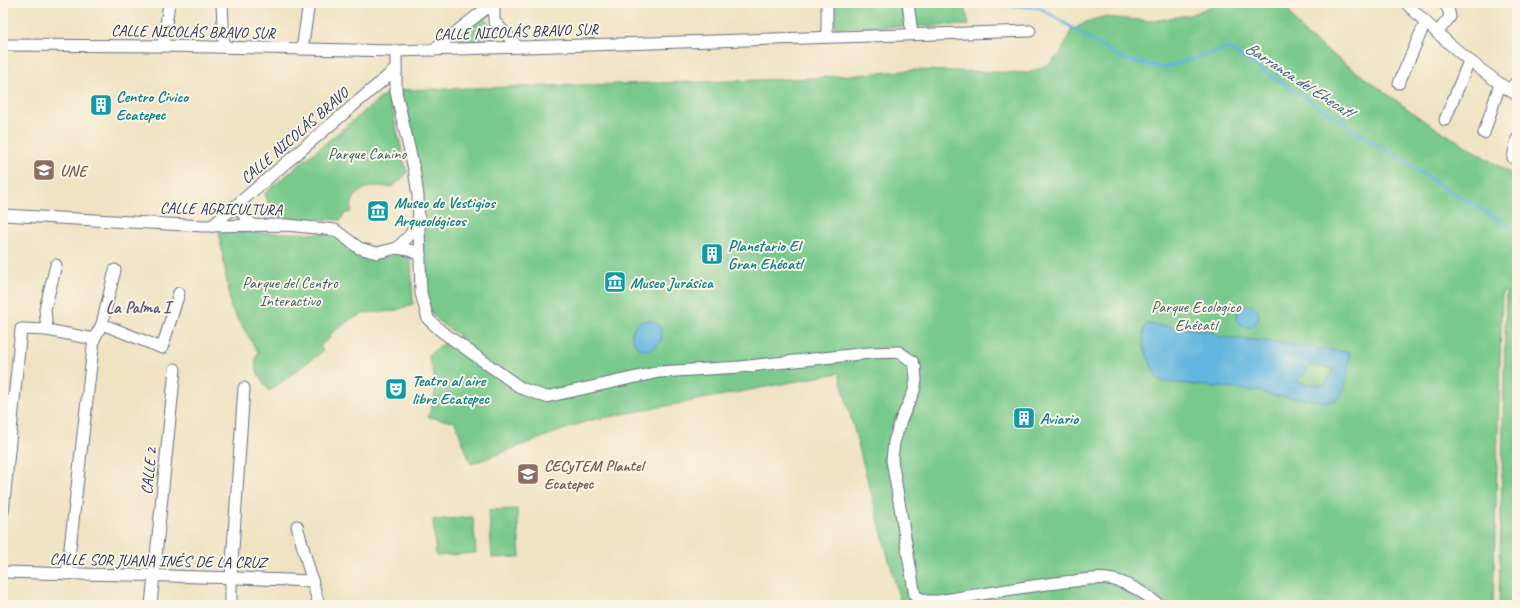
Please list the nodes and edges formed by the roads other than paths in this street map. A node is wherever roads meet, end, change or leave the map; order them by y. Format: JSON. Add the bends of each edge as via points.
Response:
{"nodes":[{"id":1,"x":169,"y":3,"type":"edge"},
{"id":2,"x":222,"y":3,"type":"edge"},
{"id":3,"x":309,"y":3,"type":"edge"},
{"id":4,"x":493,"y":3,"type":"edge"},
{"id":5,"x":827,"y":3,"type":"edge"},
{"id":6,"x":908,"y":3,"type":"edge"},
{"id":7,"x":1406,"y":3,"type":"edge"},
{"id":8,"x":1443,"y":3,"type":"edge"},
{"id":9,"x":1425,"y":22,"type":"junction"},
{"id":10,"x":1030,"y":31,"type":"dead end"},
{"id":11,"x":1437,"y":33,"type":"junction"},
{"id":12,"x":912,"y":34,"type":"junction"},
{"id":13,"x":827,"y":37,"type":"junction"},
{"id":14,"x":3,"y":45,"type":"edge"},
{"id":15,"x":163,"y":46,"type":"junction"},
{"id":16,"x":224,"y":47,"type":"junction"},
{"id":17,"x":518,"y":47,"type":"junction"},
{"id":18,"x":302,"y":49,"type":"junction"},
{"id":19,"x":432,"y":50,"type":"junction"},
{"id":20,"x":396,"y":51,"type":"junction"},
{"id":21,"x":1469,"y":61,"type":"junction"},
{"id":22,"x":396,"y":69,"type":"junction"},
{"id":23,"x":1517,"y":81,"type":"edge"},
{"id":24,"x":1399,"y":83,"type":"dead end"},
{"id":25,"x":1509,"y":90,"type":"edge"},
{"id":26,"x":1445,"y":120,"type":"dead end"},
{"id":27,"x":1484,"y":133,"type":"dead end"},
{"id":28,"x":1517,"y":139,"type":"edge"},
{"id":29,"x":1513,"y":158,"type":"dead end"},
{"id":30,"x":238,"y":204,"type":"junction"},
{"id":31,"x":3,"y":215,"type":"edge"},
{"id":32,"x":419,"y":221,"type":"junction"},
{"id":33,"x":212,"y":226,"type":"junction"},
{"id":34,"x":253,"y":226,"type":"junction"},
{"id":35,"x":397,"y":248,"type":"junction"},
{"id":36,"x":420,"y":255,"type":"junction"},
{"id":37,"x":56,"y":264,"type":"dead end"},
{"id":38,"x":115,"y":270,"type":"dead end"},
{"id":39,"x":179,"y":292,"type":"dead end"},
{"id":40,"x":102,"y":324,"type":"junction"},
{"id":41,"x":47,"y":330,"type":"junction"},
{"id":42,"x":94,"y":339,"type":"junction"},
{"id":43,"x":176,"y":368,"type":"dead end"},
{"id":44,"x":244,"y":388,"type":"dead end"},
{"id":45,"x":8,"y":401,"type":"edge"},
{"id":46,"x":3,"y":512,"type":"edge"},
{"id":47,"x":297,"y":526,"type":"dead end"},
{"id":48,"x":3,"y":572,"type":"edge"},
{"id":49,"x":67,"y":574,"type":"junction"},
{"id":50,"x":153,"y":577,"type":"junction"},
{"id":51,"x":231,"y":577,"type":"junction"},
{"id":52,"x":312,"y":581,"type":"junction"},
{"id":53,"x":151,"y":605,"type":"edge"},
{"id":54,"x":231,"y":605,"type":"edge"},
{"id":55,"x":319,"y":605,"type":"edge"},
{"id":56,"x":1159,"y":605,"type":"edge"}],
"edges":[{"from":1,"to":15,"type":"street"},
{"from":2,"to":16,"type":"street"},
{"from":3,"to":18,"type":"street"},
{"from":4,"to":17,"type":"street","via":[[494,21]]},
{"from":4,"to":19,"type":"street"},
{"from":5,"to":13,"type":"street"},
{"from":6,"to":12,"type":"street"},
{"from":7,"to":9,"type":"street"},
{"from":8,"to":11,"type":"street","via":[[1450,12],[1450,17]]},
{"from":9,"to":11,"type":"street"},
{"from":9,"to":24,"type":"street"},
{"from":10,"to":12,"type":"street","name":"CALLE NICOLÁS BRAVO SUR"},
{"from":11,"to":21,"type":"street"},
{"from":12,"to":13,"type":"street","name":"CALLE NICOLÁS BRAVO SUR"},
{"from":13,"to":17,"type":"street","name":"CALLE NICOLÁS BRAVO SUR"},
{"from":14,"to":15,"type":"street","name":"CALLE NICOLÁS BRAVO SUR"},
{"from":15,"to":16,"type":"street","name":"CALLE NICOLÁS BRAVO SUR"},
{"from":16,"to":18,"type":"street","name":"CALLE NICOLÁS BRAVO SUR"},
{"from":17,"to":19,"type":"street","name":"CALLE NICOLÁS BRAVO SUR"},
{"from":18,"to":20,"type":"street","name":"CALLE NICOLÁS BRAVO SUR"},
{"from":19,"to":20,"type":"street","name":"CALLE NICOLÁS BRAVO SUR"},
{"from":20,"to":22,"type":"street"},
{"from":21,"to":25,"type":"street"},
{"from":21,"to":26,"type":"street"},
{"from":22,"to":30,"type":"street","name":"CALLE NICOLÁS BRAVO"},
{"from":22,"to":32,"type":"street","via":[[396,92],[414,169]]},
{"from":23,"to":25,"type":"street"},
{"from":25,"to":27,"type":"street"},
{"from":28,"to":29,"type":"street"},
{"from":30,"to":33,"type":"street","name":"CALLE NICOLÁS BRAVO"},
{"from":30,"to":34,"type":"street"},
{"from":31,"to":33,"type":"street","name":"CALLE AGRICULTURA"},
{"from":32,"to":35,"type":"street"},
{"from":32,"to":36,"type":"street"},
{"from":33,"to":34,"type":"street","name":"CALLE AGRICULTURA"},
{"from":34,"to":35,"type":"street","name":"CALLE AGRICULTURA","via":[[335,230],[359,248],[377,253]]},
{"from":35,"to":36,"type":"street"},
{"from":36,"to":56,"type":"street","via":[[421,294],[428,319],[521,388],[546,397],[659,372],[740,367],[869,352],[899,352],[912,361],[916,380],[894,442],[892,460],[916,596],[926,601],[938,601],[1052,583],[1114,579],[1128,584]]},
{"from":37,"to":41,"type":"street","via":[[44,309]]},
{"from":38,"to":40,"type":"street"},
{"from":39,"to":40,"type":"street","via":[[162,348]]},
{"from":40,"to":42,"type":"street"},
{"from":41,"to":42,"type":"street"},
{"from":41,"to":45,"type":"street","via":[[21,329]]},
{"from":42,"to":49,"type":"street"},
{"from":43,"to":50,"type":"street","name":"CALLE 2"},
{"from":44,"to":51,"type":"street"},
{"from":45,"to":46,"type":"street"},
{"from":47,"to":52,"type":"street"},
{"from":48,"to":49,"type":"street","name":"CALLE SOR JUANA INÉS DE LA CRUZ"},
{"from":49,"to":50,"type":"street","name":"CALLE SOR JUANA INÉS DE LA CRUZ"},
{"from":50,"to":51,"type":"street","name":"CALLE SOR JUANA INÉS DE LA CRUZ"},
{"from":50,"to":53,"type":"street","name":"CALLE 2"},
{"from":51,"to":52,"type":"street","name":"CALLE SOR JUANA INÉS DE LA CRUZ"},
{"from":51,"to":54,"type":"street"},
{"from":52,"to":55,"type":"street"}]}
